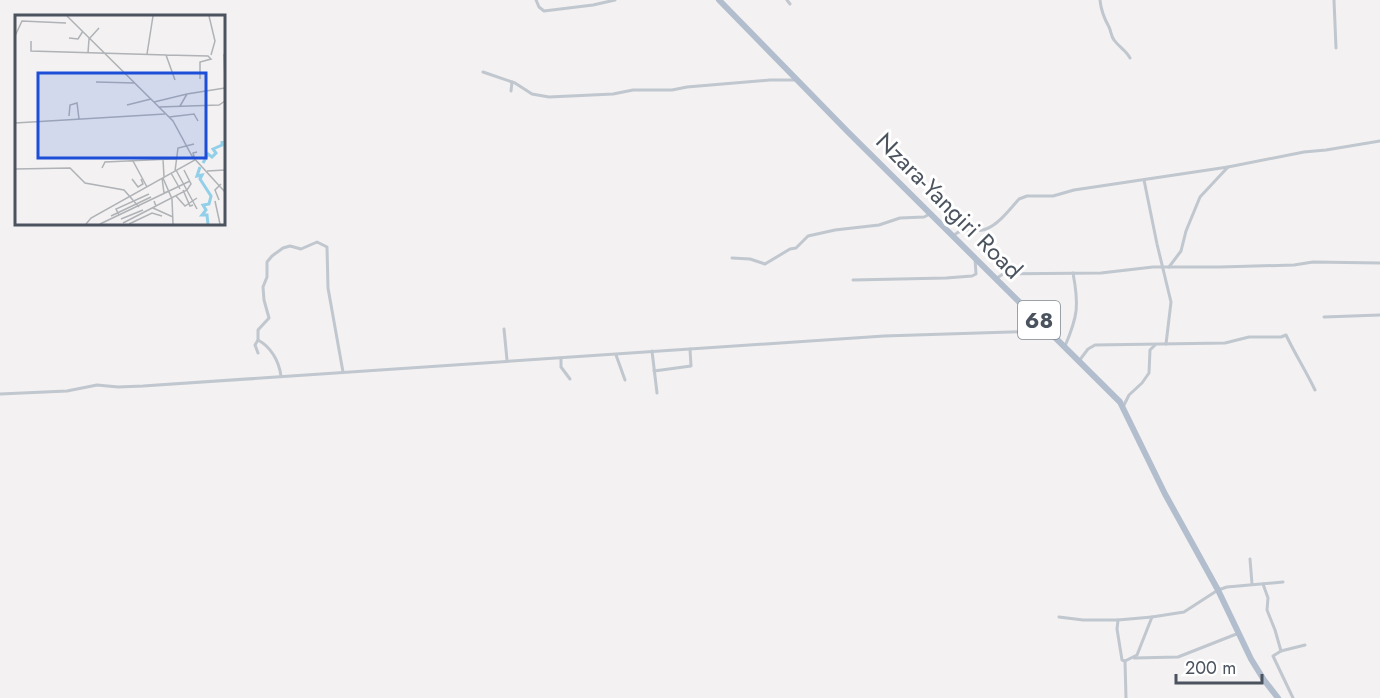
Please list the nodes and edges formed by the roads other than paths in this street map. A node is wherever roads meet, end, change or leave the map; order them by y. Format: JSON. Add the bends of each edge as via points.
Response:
{"nodes":[{"id":1,"x":536,"y":0,"type":"edge"},
{"id":2,"x":615,"y":0,"type":"edge"},
{"id":3,"x":719,"y":0,"type":"edge"},
{"id":4,"x":1100,"y":0,"type":"edge"},
{"id":5,"x":1334,"y":0,"type":"edge"},
{"id":6,"x":1336,"y":48,"type":"dead end"},
{"id":7,"x":1130,"y":58,"type":"dead end"},
{"id":8,"x":483,"y":72,"type":"dead end"},
{"id":9,"x":799,"y":81,"type":"junction"},
{"id":10,"x":512,"y":82,"type":"junction"},
{"id":11,"x":511,"y":91,"type":"dead end"},
{"id":12,"x":1380,"y":141,"type":"edge"},
{"id":13,"x":1228,"y":167,"type":"junction"},
{"id":14,"x":1144,"y":180,"type":"junction"},
{"id":15,"x":931,"y":212,"type":"junction"},
{"id":16,"x":954,"y":235,"type":"junction"},
{"id":17,"x":976,"y":257,"type":"junction"},
{"id":18,"x":732,"y":258,"type":"dead end"},
{"id":19,"x":1380,"y":263,"type":"edge"},
{"id":20,"x":1166,"y":267,"type":"junction"},
{"id":21,"x":1073,"y":273,"type":"junction"},
{"id":22,"x":997,"y":278,"type":"junction"},
{"id":23,"x":853,"y":279,"type":"dead end"},
{"id":24,"x":1380,"y":315,"type":"edge"},
{"id":25,"x":1324,"y":316,"type":"dead end"},
{"id":26,"x":1046,"y":327,"type":"junction"},
{"id":27,"x":504,"y":329,"type":"dead end"},
{"id":28,"x":258,"y":340,"type":"junction"},
{"id":29,"x":1149,"y":344,"type":"junction"},
{"id":30,"x":1156,"y":344,"type":"junction"},
{"id":31,"x":1166,"y":344,"type":"junction"},
{"id":32,"x":1065,"y":346,"type":"junction"},
{"id":33,"x":690,"y":349,"type":"junction"},
{"id":34,"x":1150,"y":350,"type":"junction"},
{"id":35,"x":652,"y":351,"type":"junction"},
{"id":36,"x":258,"y":353,"type":"dead end"},
{"id":37,"x":616,"y":355,"type":"junction"},
{"id":38,"x":561,"y":359,"type":"junction"},
{"id":39,"x":507,"y":360,"type":"junction"},
{"id":40,"x":1080,"y":361,"type":"junction"},
{"id":41,"x":654,"y":370,"type":"junction"},
{"id":42,"x":343,"y":372,"type":"junction"},
{"id":43,"x":281,"y":376,"type":"junction"},
{"id":44,"x":570,"y":379,"type":"dead end"},
{"id":45,"x":625,"y":380,"type":"dead end"},
{"id":46,"x":1315,"y":390,"type":"dead end"},
{"id":47,"x":657,"y":393,"type":"dead end"},
{"id":48,"x":0,"y":394,"type":"edge"},
{"id":49,"x":1123,"y":407,"type":"junction"},
{"id":50,"x":1250,"y":559,"type":"dead end"},
{"id":51,"x":1282,"y":582,"type":"dead end"},
{"id":52,"x":1252,"y":584,"type":"junction"},
{"id":53,"x":1263,"y":584,"type":"junction"},
{"id":54,"x":1218,"y":590,"type":"junction"},
{"id":55,"x":1059,"y":617,"type":"dead end"},
{"id":56,"x":1152,"y":617,"type":"junction"},
{"id":57,"x":1118,"y":620,"type":"junction"},
{"id":58,"x":1239,"y":633,"type":"junction"},
{"id":59,"x":1305,"y":645,"type":"dead end"},
{"id":60,"x":1281,"y":651,"type":"junction"},
{"id":61,"x":1132,"y":658,"type":"junction"},
{"id":62,"x":1125,"y":661,"type":"junction"},
{"id":63,"x":1276,"y":697,"type":"edge"},
{"id":64,"x":1125,"y":698,"type":"edge"},
{"id":65,"x":1293,"y":698,"type":"edge"}],
"edges":[{"from":1,"to":2,"type":"street","via":[[544,11]]},
{"from":3,"to":9,"type":"main road","name":"Nzara-Yangiri Road","number":"68"},
{"from":4,"to":7,"type":"street","via":[[1112,38]]},
{"from":5,"to":6,"type":"street"},
{"from":8,"to":10,"type":"street"},
{"from":9,"to":10,"type":"street","via":[[549,97]]},
{"from":9,"to":15,"type":"main road","name":"Nzara-Yangiri Road","number":"68"},
{"from":10,"to":11,"type":"street"},
{"from":12,"to":13,"type":"street"},
{"from":13,"to":14,"type":"street"},
{"from":13,"to":20,"type":"street","via":[[1202,195],[1180,251]]},
{"from":14,"to":16,"type":"street","via":[[1053,196],[1024,197],[986,229]]},
{"from":14,"to":20,"type":"street","via":[[1157,244]]},
{"from":15,"to":16,"type":"main road","name":"Nzara-Yangiri Road","number":"68"},
{"from":15,"to":18,"type":"street","via":[[924,217],[808,236],[796,248],[765,264]]},
{"from":16,"to":17,"type":"main road","name":"Nzara-Yangiri Road","number":"68"},
{"from":17,"to":22,"type":"main road","name":"Nzara-Yangiri Road","number":"68"},
{"from":17,"to":23,"type":"street","via":[[976,274],[972,276]]},
{"from":19,"to":20,"type":"street"},
{"from":20,"to":21,"type":"street"},
{"from":20,"to":31,"type":"street","via":[[1172,302]]},
{"from":21,"to":22,"type":"street","via":[[1007,274]]},
{"from":21,"to":32,"type":"street","via":[[1076,320]]},
{"from":22,"to":26,"type":"main road","name":"Nzara-Yangiri Road","number":"68"},
{"from":24,"to":25,"type":"street"},
{"from":26,"to":32,"type":"main road","name":"Nzara-Yangiri Road","number":"68"},
{"from":26,"to":33,"type":"street","via":[[1041,332],[884,336]]},
{"from":27,"to":39,"type":"street"},
{"from":28,"to":36,"type":"street"},
{"from":28,"to":42,"type":"street","via":[[258,330],[269,318],[263,287],[267,262],[283,248],[301,249],[321,242],[327,247],[328,288]]},
{"from":28,"to":43,"type":"street","via":[[272,351]]},
{"from":29,"to":30,"type":"street"},
{"from":29,"to":34,"type":"street"},
{"from":29,"to":40,"type":"street","via":[[1095,345]]},
{"from":30,"to":31,"type":"street"},
{"from":30,"to":34,"type":"street"},
{"from":31,"to":46,"type":"street","via":[[1225,343],[1286,335]]},
{"from":32,"to":40,"type":"main road","name":"Nzara-Yangiri Road","number":"68"},
{"from":33,"to":35,"type":"street"},
{"from":33,"to":41,"type":"street","via":[[691,366]]},
{"from":34,"to":49,"type":"street","via":[[1149,372]]},
{"from":35,"to":37,"type":"street"},
{"from":35,"to":41,"type":"street"},
{"from":37,"to":38,"type":"street"},
{"from":37,"to":45,"type":"street"},
{"from":38,"to":39,"type":"street"},
{"from":38,"to":44,"type":"street","via":[[561,367]]},
{"from":39,"to":42,"type":"street"},
{"from":40,"to":49,"type":"main road","name":"Nzara-Yangiri Road","number":"68"},
{"from":41,"to":47,"type":"street"},
{"from":42,"to":43,"type":"street"},
{"from":43,"to":48,"type":"street"},
{"from":49,"to":54,"type":"main road","name":"Nzara-Yangiri Road","number":"68"},
{"from":50,"to":52,"type":"street"},
{"from":51,"to":53,"type":"street"},
{"from":52,"to":53,"type":"street"},
{"from":52,"to":54,"type":"street"},
{"from":53,"to":60,"type":"street"},
{"from":54,"to":56,"type":"street","via":[[1184,612]]},
{"from":54,"to":58,"type":"main road","name":"Nzara-Yangiri Road","number":"68"},
{"from":55,"to":57,"type":"street"},
{"from":56,"to":57,"type":"street"},
{"from":56,"to":61,"type":"street","via":[[1137,655]]},
{"from":57,"to":62,"type":"street"},
{"from":58,"to":61,"type":"street","via":[[1178,657]]},
{"from":58,"to":63,"type":"main road","name":"Nzara-Yangiri Road","number":"68"},
{"from":59,"to":60,"type":"street"},
{"from":60,"to":65,"type":"street","via":[[1273,657]]},
{"from":61,"to":62,"type":"street"},
{"from":62,"to":64,"type":"street"}]}
